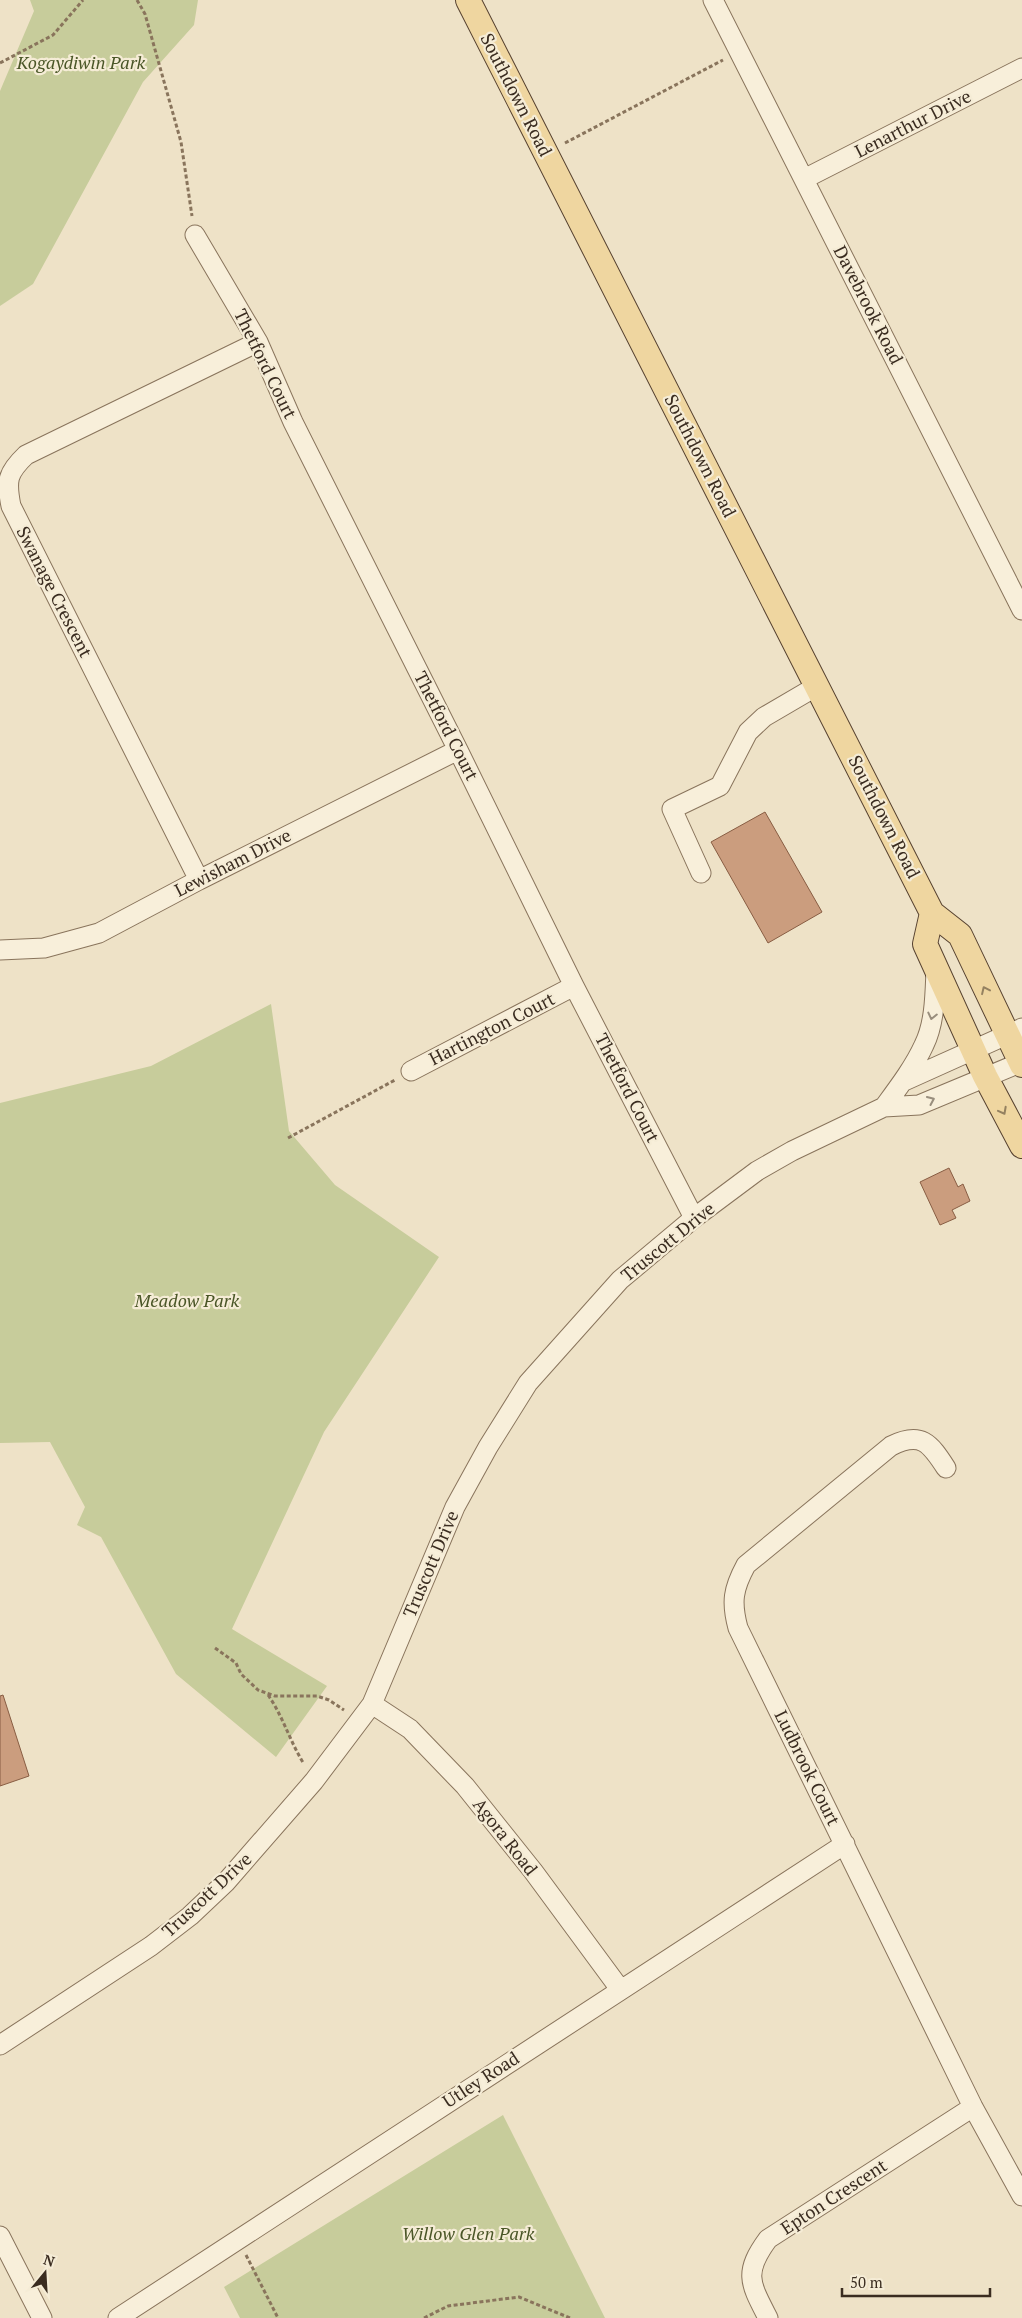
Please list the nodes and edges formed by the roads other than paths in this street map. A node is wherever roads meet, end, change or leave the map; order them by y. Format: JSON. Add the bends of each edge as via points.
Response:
{"nodes":[{"id":1,"x":468,"y":0,"type":"edge"},
{"id":2,"x":713,"y":0,"type":"edge"},
{"id":3,"x":1022,"y":68,"type":"edge"},
{"id":4,"x":804,"y":179,"type":"junction"},
{"id":5,"x":195,"y":236,"type":"road end"},
{"id":6,"x":258,"y":342,"type":"junction"},
{"id":7,"x":1016,"y":583,"type":"edge"},
{"id":8,"x":1022,"y":610,"type":"edge"},
{"id":9,"x":818,"y":686,"type":"junction"},
{"id":10,"x":458,"y":750,"type":"junction"},
{"id":11,"x":701,"y":873,"type":"dead end"},
{"id":12,"x":199,"y":880,"type":"junction"},
{"id":13,"x":932,"y":913,"type":"junction"},
{"id":14,"x":0,"y":950,"type":"edge"},
{"id":15,"x":936,"y":968,"type":"junction"},
{"id":16,"x":574,"y":986,"type":"junction"},
{"id":17,"x":1014,"y":1031,"type":"edge"},
{"id":18,"x":973,"y":1049,"type":"junction"},
{"id":19,"x":1021,"y":1063,"type":"edge"},
{"id":20,"x":411,"y":1071,"type":"road end"},
{"id":21,"x":985,"y":1076,"type":"junction"},
{"id":22,"x":902,"y":1082,"type":"junction"},
{"id":23,"x":884,"y":1107,"type":"junction"},
{"id":24,"x":1022,"y":1146,"type":"edge"},
{"id":25,"x":694,"y":1218,"type":"junction"},
{"id":26,"x":946,"y":1468,"type":"dead end"},
{"id":27,"x":372,"y":1704,"type":"junction"},
{"id":28,"x":845,"y":1844,"type":"junction"},
{"id":29,"x":620,"y":1989,"type":"junction"},
{"id":30,"x":0,"y":2045,"type":"edge"},
{"id":31,"x":973,"y":2107,"type":"junction"},
{"id":32,"x":1022,"y":2196,"type":"edge"},
{"id":33,"x":0,"y":2236,"type":"edge"},
{"id":34,"x":42,"y":2318,"type":"edge"},
{"id":35,"x":118,"y":2318,"type":"edge"},
{"id":36,"x":768,"y":2318,"type":"edge"}],
"edges":[{"from":1,"to":9,"type":"main road","name":"Southdown Road"},
{"from":2,"to":4,"type":"street","name":"Davebrook Road"},
{"from":3,"to":4,"type":"street","name":"Lenarthur Drive"},
{"from":4,"to":7,"type":"street","name":"Davebrook Road"},
{"from":5,"to":6,"type":"street","name":"Thetford Court"},
{"from":6,"to":10,"type":"street","name":"Thetford Court","via":[[293,422]]},
{"from":6,"to":12,"type":"street","name":"Swanage Crescent","via":[[26,455],[12,469],[8,489],[11,506]]},
{"from":7,"to":8,"type":"street","name":"Davebrook Road"},
{"from":9,"to":11,"type":"street","via":[[764,717],[748,732],[720,786],[672,809]]},
{"from":9,"to":13,"type":"main road","name":"Southdown Road"},
{"from":10,"to":12,"type":"street","name":"Lewisham Drive"},
{"from":10,"to":16,"type":"street","name":"Thetford Court"},
{"from":12,"to":14,"type":"street","name":"Lewisham Drive","via":[[99,933],[44,948]]},
{"from":13,"to":15,"type":"main road","via":[[925,944]]},
{"from":17,"to":13,"type":"main road","name":"Southdown Road","one_way":true,"via":[[960,935]]},
{"from":15,"to":18,"type":"main road"},
{"from":15,"to":22,"type":"street","one_way":true,"via":[[934,1007],[925,1045]]},
{"from":16,"to":20,"type":"street","name":"Hartington Court"},
{"from":16,"to":25,"type":"street","name":"Thetford Court"},
{"from":17,"to":18,"type":"street","name":"Truscott Drive"},
{"from":17,"to":19,"type":"main road","name":"Southdown Road"},
{"from":18,"to":21,"type":"main road"},
{"from":18,"to":22,"type":"street","name":"Truscott Drive"},
{"from":19,"to":21,"type":"street","name":"Truscott Drive"},
{"from":23,"to":21,"type":"street","name":"Truscott Drive","one_way":true,"via":[[919,1105]]},
{"from":21,"to":24,"type":"main road","one_way":true},
{"from":22,"to":23,"type":"street","name":"Truscott Drive"},
{"from":23,"to":25,"type":"street","name":"Truscott Drive","via":[[757,1171]]},
{"from":25,"to":27,"type":"street","name":"Truscott Drive","via":[[620,1280],[528,1383],[455,1507]]},
{"from":26,"to":28,"type":"street","name":"Ludbrook Court","via":[[932,1447],[919,1439],[903,1440],[891,1446],[746,1565],[736,1584],[733,1609],[738,1628]]},
{"from":27,"to":29,"type":"street","name":"Agora Road","via":[[410,1729],[465,1786]]},
{"from":27,"to":30,"type":"street","name":"Truscott Drive","via":[[314,1780],[226,1882],[190,1916],[151,1946]]},
{"from":28,"to":29,"type":"street","name":"Utley Road"},
{"from":28,"to":31,"type":"street","name":"Ludbrook Court"},
{"from":29,"to":35,"type":"street","name":"Utley Road"},
{"from":31,"to":32,"type":"street","name":"Ludbrook Court"},
{"from":31,"to":36,"type":"street","name":"Epton Crescent","via":[[768,2239],[757,2254],[751,2271],[752,2287]]},
{"from":33,"to":34,"type":"street"}]}
